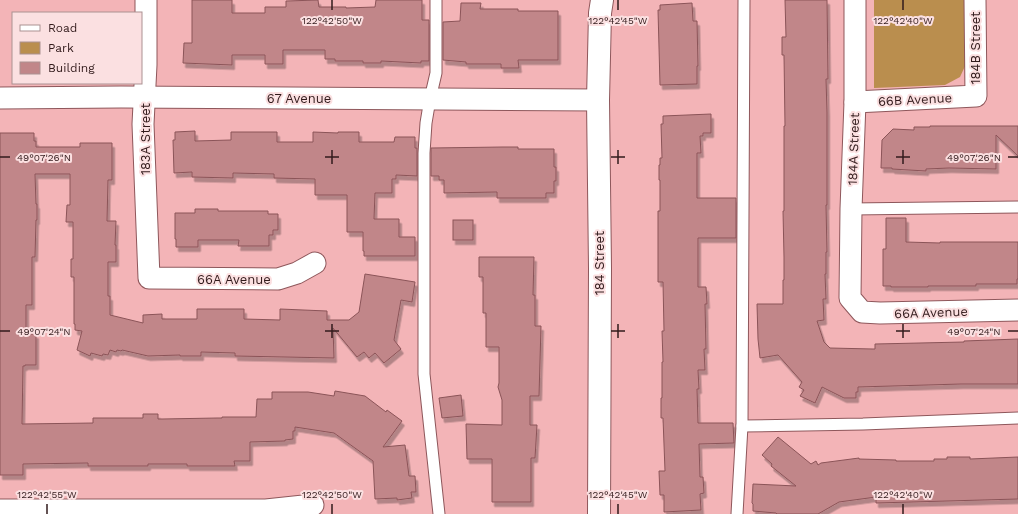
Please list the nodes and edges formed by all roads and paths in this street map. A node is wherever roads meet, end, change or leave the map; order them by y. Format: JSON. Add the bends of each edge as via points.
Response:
{"nodes":[{"id":1,"x":146,"y":0,"type":"edge"},
{"id":2,"x":436,"y":0,"type":"edge"},
{"id":3,"x":744,"y":0,"type":"edge"},
{"id":4,"x":855,"y":0,"type":"edge"},
{"id":5,"x":975,"y":0,"type":"edge"},
{"id":6,"x":600,"y":4,"type":"edge"},
{"id":7,"x":976,"y":96,"type":"joint"},
{"id":8,"x":0,"y":98,"type":"edge"},
{"id":9,"x":145,"y":98,"type":"junction"},
{"id":10,"x":430,"y":99,"type":"junction"},
{"id":11,"x":598,"y":100,"type":"junction"},
{"id":12,"x":855,"y":102,"type":"junction"},
{"id":13,"x":1018,"y":207,"type":"edge"},
{"id":14,"x":851,"y":209,"type":"junction"},
{"id":15,"x":315,"y":263,"type":"dead end"},
{"id":16,"x":149,"y":278,"type":"joint"},
{"id":17,"x":850,"y":298,"type":"joint"},
{"id":18,"x":1018,"y":310,"type":"edge"},
{"id":19,"x":1018,"y":418,"type":"edge"},
{"id":20,"x":742,"y":426,"type":"junction"},
{"id":21,"x":313,"y":506,"type":"dead end"},
{"id":22,"x":0,"y":510,"type":"edge"},
{"id":23,"x":439,"y":514,"type":"edge"},
{"id":24,"x":599,"y":514,"type":"edge"},
{"id":25,"x":737,"y":514,"type":"edge"}],
"edges":[{"from":1,"to":9,"type":"street","name":"183A Street"},
{"from":2,"to":10,"type":"lane","via":[[436,73]]},
{"from":3,"to":20,"type":"lane"},
{"from":4,"to":12,"type":"street","name":"184A Street"},
{"from":5,"to":7,"type":"street","name":"184B Street"},
{"from":6,"to":11,"type":"main road","name":"184 Street"},
{"from":7,"to":12,"type":"street","name":"66B Avenue"},
{"from":8,"to":9,"type":"street","name":"67 Avenue"},
{"from":9,"to":10,"type":"street","name":"67 Avenue"},
{"from":9,"to":16,"type":"street","name":"183A Street"},
{"from":10,"to":11,"type":"street","name":"67 Avenue"},
{"from":10,"to":23,"type":"lane","via":[[424,153],[424,374]]},
{"from":11,"to":24,"type":"main road","name":"184 Street"},
{"from":12,"to":14,"type":"street","name":"184A Street"},
{"from":13,"to":14,"type":"lane"},
{"from":14,"to":17,"type":"street","name":"184A Street"},
{"from":15,"to":16,"type":"street","name":"66A Avenue","via":[[297,273],[278,279]]},
{"from":17,"to":18,"type":"street","name":"66A Avenue","via":[[862,312],[880,314]]},
{"from":19,"to":20,"type":"lane"},
{"from":20,"to":25,"type":"lane"},
{"from":21,"to":22,"type":"street","via":[[266,510]]}]}
